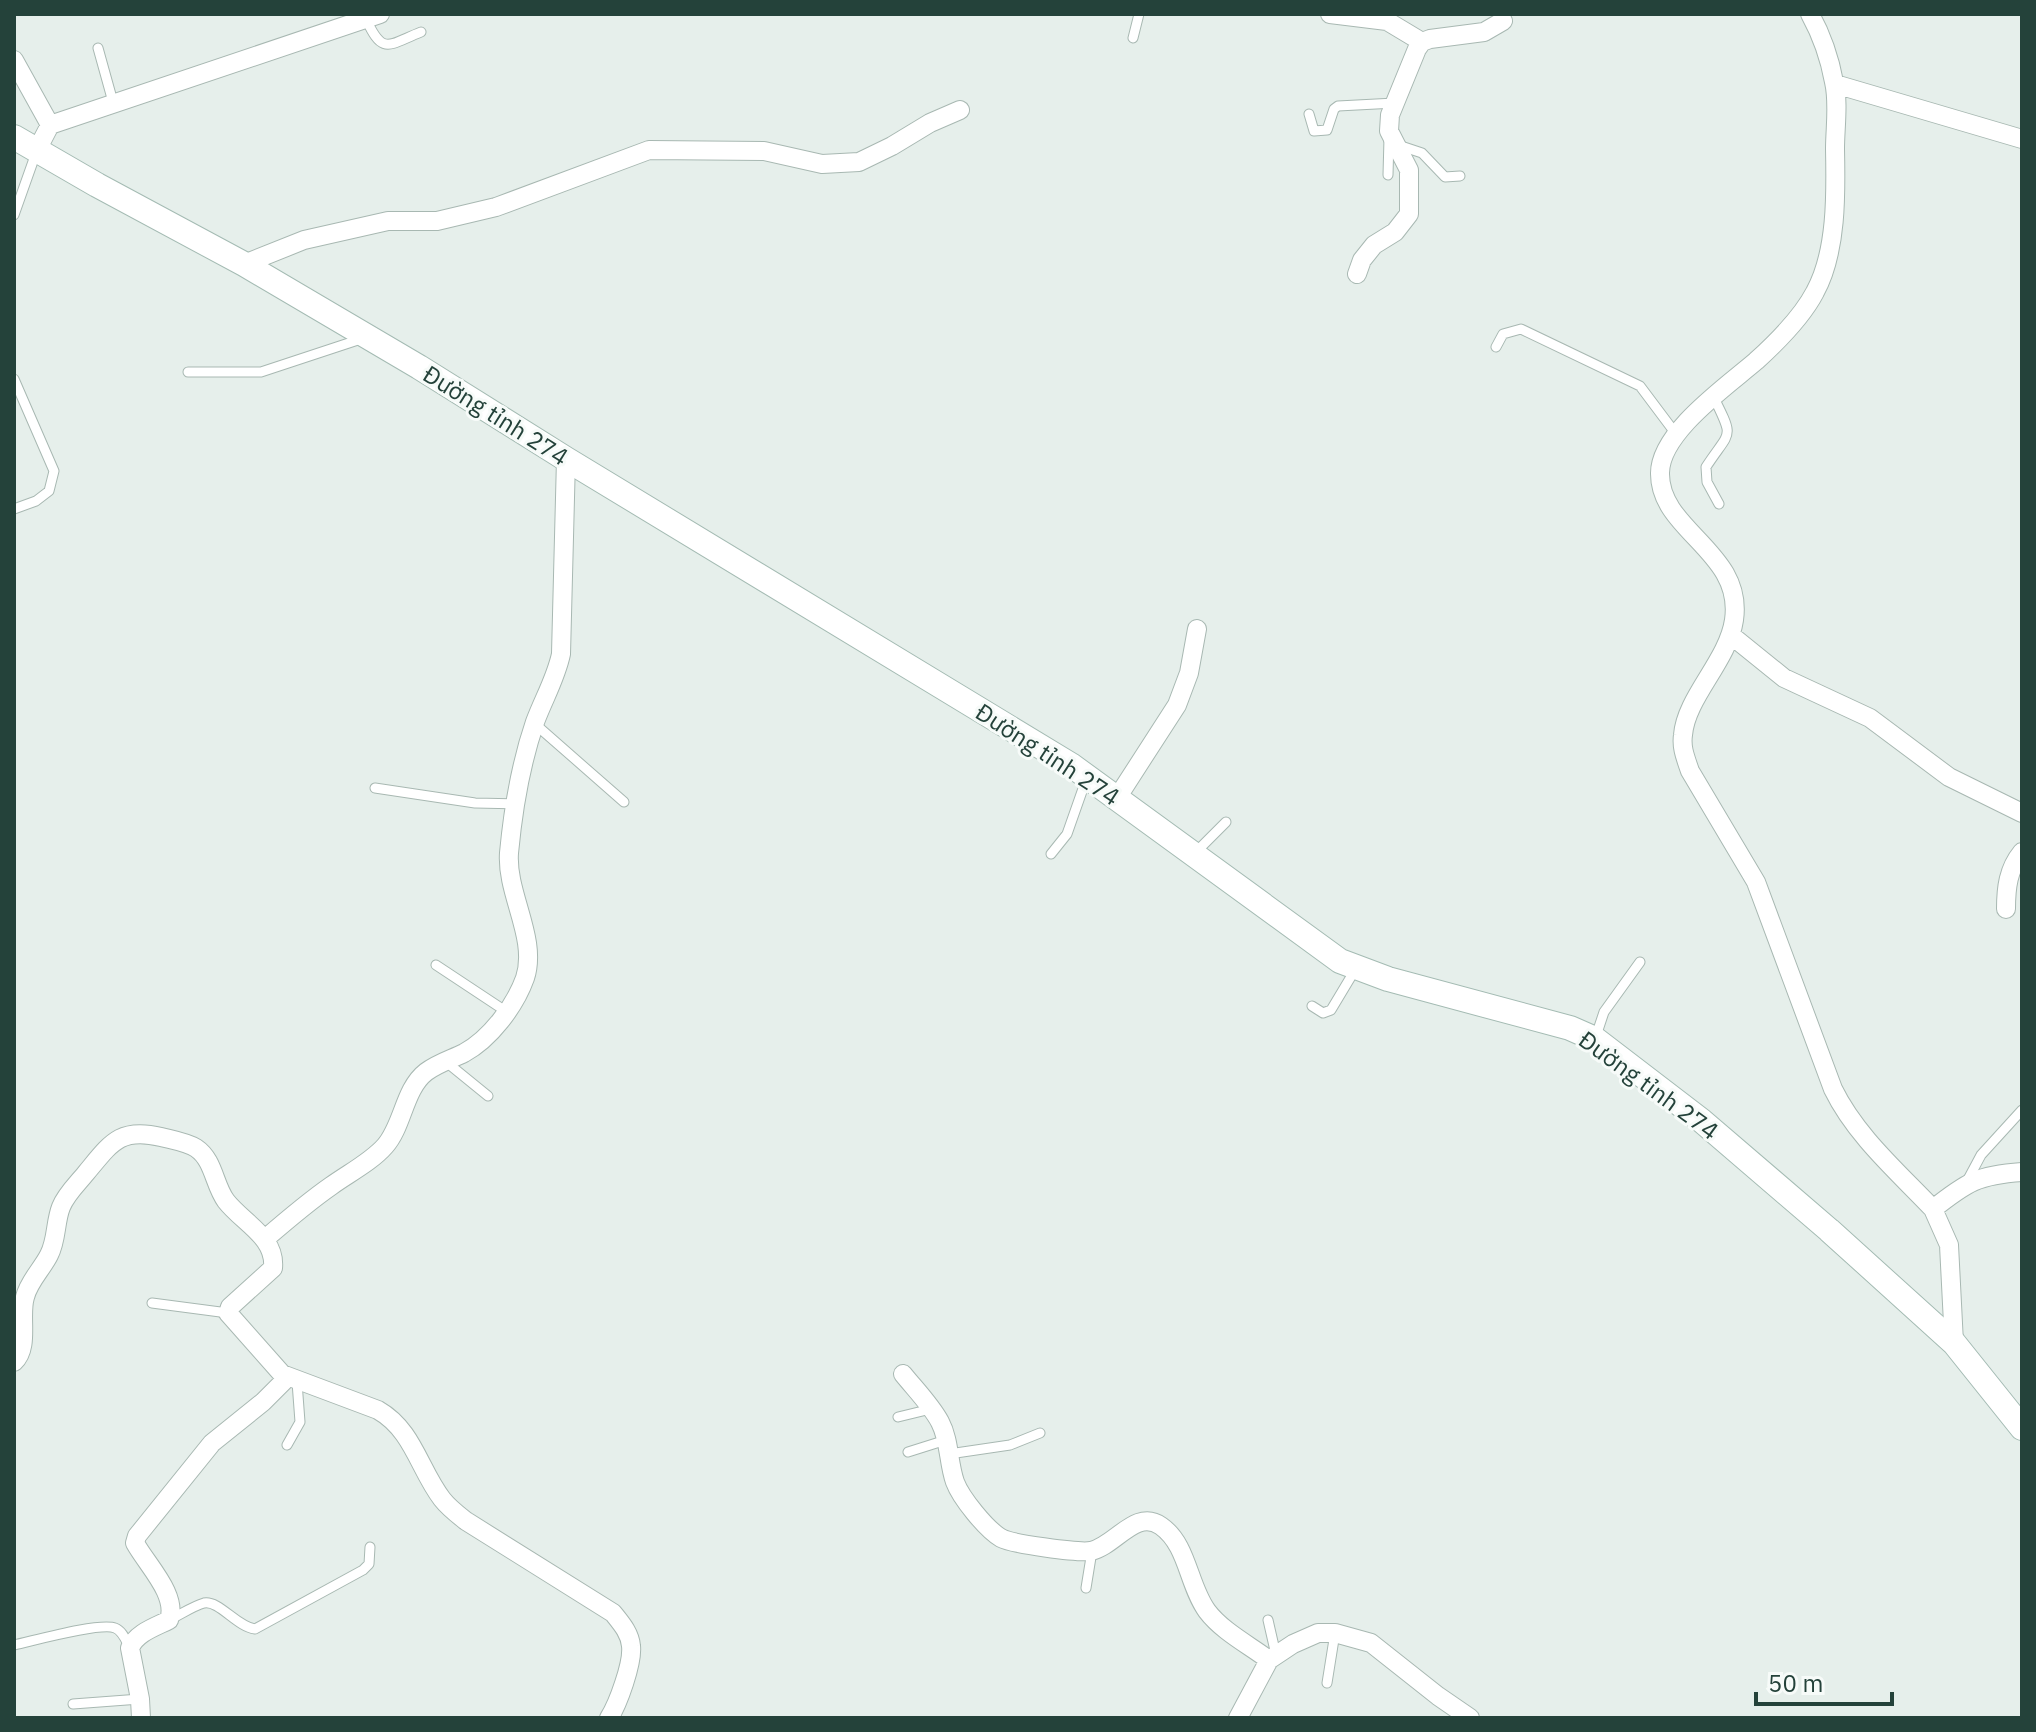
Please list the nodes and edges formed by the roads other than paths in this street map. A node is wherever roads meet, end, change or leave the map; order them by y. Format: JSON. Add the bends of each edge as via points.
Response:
{"nodes":[{"id":1,"x":1139,"y":14,"type":"edge"},
{"id":2,"x":1330,"y":14,"type":"edge"},
{"id":3,"x":1810,"y":14,"type":"edge"},
{"id":4,"x":373,"y":16,"type":"edge"},
{"id":5,"x":1503,"y":21,"type":"dead end"},
{"id":6,"x":421,"y":32,"type":"dead end"},
{"id":7,"x":1133,"y":38,"type":"dead end"},
{"id":8,"x":1422,"y":42,"type":"junction"},
{"id":9,"x":98,"y":48,"type":"dead end"},
{"id":10,"x":14,"y":60,"type":"edge"},
{"id":11,"x":1835,"y":84,"type":"junction"},
{"id":12,"x":113,"y":102,"type":"junction"},
{"id":13,"x":1395,"y":103,"type":"junction"},
{"id":14,"x":960,"y":110,"type":"dead end"},
{"id":15,"x":1309,"y":114,"type":"dead end"},
{"id":16,"x":50,"y":125,"type":"junction"},
{"id":17,"x":14,"y":137,"type":"edge"},
{"id":18,"x":1392,"y":137,"type":"junction"},
{"id":19,"x":2022,"y":139,"type":"edge"},
{"id":20,"x":37,"y":150,"type":"junction"},
{"id":21,"x":1388,"y":175,"type":"dead end"},
{"id":22,"x":1460,"y":176,"type":"dead end"},
{"id":23,"x":14,"y":215,"type":"edge"},
{"id":24,"x":244,"y":264,"type":"junction"},
{"id":25,"x":1357,"y":274,"type":"dead end"},
{"id":26,"x":367,"y":337,"type":"junction"},
{"id":27,"x":1496,"y":347,"type":"dead end"},
{"id":28,"x":188,"y":372,"type":"dead end"},
{"id":29,"x":14,"y":379,"type":"edge"},
{"id":30,"x":1714,"y":398,"type":"junction"},
{"id":31,"x":1676,"y":434,"type":"junction"},
{"id":32,"x":566,"y":459,"type":"junction"},
{"id":33,"x":1719,"y":504,"type":"dead end"},
{"id":34,"x":14,"y":509,"type":"edge"},
{"id":35,"x":1197,"y":629,"type":"dead end"},
{"id":36,"x":1732,"y":636,"type":"junction"},
{"id":37,"x":535,"y":724,"type":"junction"},
{"id":38,"x":1087,"y":777,"type":"junction"},
{"id":39,"x":375,"y":788,"type":"dead end"},
{"id":40,"x":1117,"y":798,"type":"junction"},
{"id":41,"x":624,"y":802,"type":"dead end"},
{"id":42,"x":516,"y":804,"type":"junction"},
{"id":43,"x":2022,"y":813,"type":"edge"},
{"id":44,"x":1226,"y":822,"type":"dead end"},
{"id":45,"x":2022,"y":852,"type":"edge"},
{"id":46,"x":1195,"y":853,"type":"junction"},
{"id":47,"x":1051,"y":854,"type":"dead end"},
{"id":48,"x":2006,"y":909,"type":"dead end"},
{"id":49,"x":1640,"y":962,"type":"dead end"},
{"id":50,"x":436,"y":965,"type":"dead end"},
{"id":51,"x":1357,"y":967,"type":"junction"},
{"id":52,"x":1312,"y":1006,"type":"dead end"},
{"id":53,"x":507,"y":1012,"type":"junction"},
{"id":54,"x":1595,"y":1039,"type":"junction"},
{"id":55,"x":445,"y":1061,"type":"junction"},
{"id":56,"x":488,"y":1096,"type":"dead end"},
{"id":57,"x":2022,"y":1110,"type":"edge"},
{"id":58,"x":2022,"y":1172,"type":"edge"},
{"id":59,"x":1966,"y":1183,"type":"junction"},
{"id":60,"x":1933,"y":1209,"type":"junction"},
{"id":61,"x":265,"y":1239,"type":"junction"},
{"id":62,"x":152,"y":1303,"type":"dead end"},
{"id":63,"x":228,"y":1313,"type":"junction"},
{"id":64,"x":1954,"y":1343,"type":"junction"},
{"id":65,"x":14,"y":1362,"type":"edge"},
{"id":66,"x":903,"y":1374,"type":"dead end"},
{"id":67,"x":292,"y":1379,"type":"junction"},
{"id":68,"x":931,"y":1409,"type":"junction"},
{"id":69,"x":898,"y":1417,"type":"dead end"},
{"id":70,"x":2022,"y":1428,"type":"edge"},
{"id":71,"x":1040,"y":1433,"type":"dead end"},
{"id":72,"x":287,"y":1445,"type":"dead end"},
{"id":73,"x":948,"y":1447,"type":"junction"},
{"id":74,"x":908,"y":1452,"type":"dead end"},
{"id":75,"x":370,"y":1547,"type":"dead end"},
{"id":76,"x":1092,"y":1551,"type":"junction"},
{"id":77,"x":1086,"y":1588,"type":"dead end"},
{"id":78,"x":169,"y":1620,"type":"junction"},
{"id":79,"x":1268,"y":1620,"type":"dead end"},
{"id":80,"x":1335,"y":1633,"type":"junction"},
{"id":81,"x":14,"y":1645,"type":"edge"},
{"id":82,"x":130,"y":1648,"type":"junction"},
{"id":83,"x":1273,"y":1657,"type":"junction"},
{"id":84,"x":1327,"y":1683,"type":"dead end"},
{"id":85,"x":73,"y":1704,"type":"dead end"},
{"id":86,"x":140,"y":1708,"type":"edge"},
{"id":87,"x":609,"y":1718,"type":"edge"},
{"id":88,"x":1238,"y":1718,"type":"edge"},
{"id":89,"x":1470,"y":1718,"type":"edge"}],
"edges":[{"from":1,"to":7,"type":"lane"},
{"from":2,"to":8,"type":"street","via":[[1387,21]]},
{"from":3,"to":11,"type":"street"},
{"from":4,"to":6,"type":"lane","via":[[376,41],[382,44]]},
{"from":4,"to":12,"type":"street"},
{"from":5,"to":8,"type":"street","via":[[1484,32]]},
{"from":8,"to":13,"type":"street"},
{"from":9,"to":12,"type":"lane"},
{"from":10,"to":16,"type":"street"},
{"from":11,"to":19,"type":"street"},
{"from":11,"to":30,"type":"street","via":[[1835,202],[1824,274],[1802,312]]},
{"from":12,"to":16,"type":"street"},
{"from":13,"to":15,"type":"lane","via":[[1338,106],[1321,132],[1314,131]]},
{"from":13,"to":18,"type":"street"},
{"from":14,"to":24,"type":"street","via":[[859,162],[822,164],[764,151],[649,150],[496,207],[437,221],[388,221],[318,236]]},
{"from":16,"to":20,"type":"street"},
{"from":17,"to":20,"type":"main road","name":"Đường tỉnh 274"},
{"from":18,"to":21,"type":"lane"},
{"from":18,"to":22,"type":"lane","via":[[1422,153],[1445,177]]},
{"from":18,"to":25,"type":"street","via":[[1409,170],[1409,214],[1395,232],[1374,245]]},
{"from":20,"to":23,"type":"lane"},
{"from":20,"to":24,"type":"main road","name":"Đường tỉnh 274"},
{"from":24,"to":26,"type":"main road","name":"Đường tỉnh 274"},
{"from":26,"to":28,"type":"lane","via":[[261,372]]},
{"from":26,"to":32,"type":"main road","name":"Đường tỉnh 274"},
{"from":27,"to":31,"type":"lane","via":[[1503,334],[1521,329],[1640,386]]},
{"from":29,"to":34,"type":"lane","via":[[54,471],[49,491]]},
{"from":30,"to":31,"type":"street"},
{"from":30,"to":33,"type":"lane","via":[[1729,429],[1706,467],[1707,482]]},
{"from":31,"to":36,"type":"street","via":[[1664,452],[1660,474],[1665,495],[1732,584]]},
{"from":32,"to":37,"type":"street","via":[[561,654]]},
{"from":32,"to":38,"type":"main road","name":"Đường tỉnh 274"},
{"from":35,"to":40,"type":"street","via":[[1177,705]]},
{"from":36,"to":43,"type":"street","via":[[1784,678],[1870,718],[1949,777]]},
{"from":36,"to":60,"type":"street","via":[[1688,716],[1683,734],[1687,761],[1756,882],[1843,1109]]},
{"from":37,"to":41,"type":"lane"},
{"from":37,"to":42,"type":"street"},
{"from":38,"to":40,"type":"main road","name":"Đường tỉnh 274"},
{"from":38,"to":47,"type":"lane","via":[[1067,834]]},
{"from":39,"to":42,"type":"lane"},
{"from":40,"to":46,"type":"main road","name":"Đường tỉnh 274"},
{"from":42,"to":53,"type":"street","via":[[509,872],[527,950],[526,974]]},
{"from":44,"to":46,"type":"lane"},
{"from":45,"to":48,"type":"street","via":[[2010,876]]},
{"from":46,"to":51,"type":"main road","name":"Đường tỉnh 274","via":[[1340,961]]},
{"from":49,"to":54,"type":"lane","via":[[1604,1012]]},
{"from":50,"to":53,"type":"lane"},
{"from":51,"to":52,"type":"lane","via":[[1331,1010],[1323,1013]]},
{"from":51,"to":54,"type":"main road","name":"Đường tỉnh 274"},
{"from":53,"to":55,"type":"street","via":[[476,1044]]},
{"from":54,"to":64,"type":"main road","name":"Đường tỉnh 274","via":[[1713,1131]]},
{"from":55,"to":56,"type":"lane"},
{"from":55,"to":61,"type":"street","via":[[424,1073],[383,1149]]},
{"from":57,"to":59,"type":"lane","via":[[1981,1155]]},
{"from":58,"to":59,"type":"street"},
{"from":59,"to":60,"type":"street"},
{"from":60,"to":64,"type":"street","via":[[1949,1245]]},
{"from":61,"to":63,"type":"street","via":[[273,1268]]},
{"from":61,"to":65,"type":"street","via":[[228,1204],[198,1150],[129,1133],[106,1149],[66,1197],[54,1243],[27,1288],[22,1349]]},
{"from":62,"to":63,"type":"lane"},
{"from":63,"to":67,"type":"street","via":[[269,1363]]},
{"from":64,"to":70,"type":"main road","name":"Đường tỉnh 274"},
{"from":66,"to":68,"type":"street"},
{"from":67,"to":72,"type":"lane","via":[[300,1422]]},
{"from":67,"to":78,"type":"street","via":[[212,1443],[137,1536],[135,1543],[168,1595]]},
{"from":67,"to":87,"type":"street","via":[[392,1418],[450,1509],[613,1613],[632,1647]]},
{"from":68,"to":69,"type":"lane"},
{"from":68,"to":73,"type":"street"},
{"from":71,"to":73,"type":"lane","via":[[1010,1445]]},
{"from":73,"to":74,"type":"lane"},
{"from":73,"to":76,"type":"street","via":[[955,1482],[966,1501],[1002,1539]]},
{"from":75,"to":78,"type":"lane","via":[[363,1570],[255,1629],[245,1628],[213,1603]]},
{"from":76,"to":77,"type":"lane"},
{"from":76,"to":83,"type":"street","via":[[1135,1524],[1148,1520],[1160,1525],[1179,1549],[1209,1613]]},
{"from":78,"to":82,"type":"street","via":[[142,1634]]},
{"from":79,"to":83,"type":"lane"},
{"from":80,"to":83,"type":"street","via":[[1318,1633]]},
{"from":80,"to":84,"type":"lane"},
{"from":80,"to":89,"type":"street","via":[[1371,1643]]},
{"from":81,"to":82,"type":"lane","via":[[113,1627]]},
{"from":82,"to":86,"type":"street"},
{"from":83,"to":88,"type":"street"},
{"from":85,"to":86,"type":"lane"}]}
